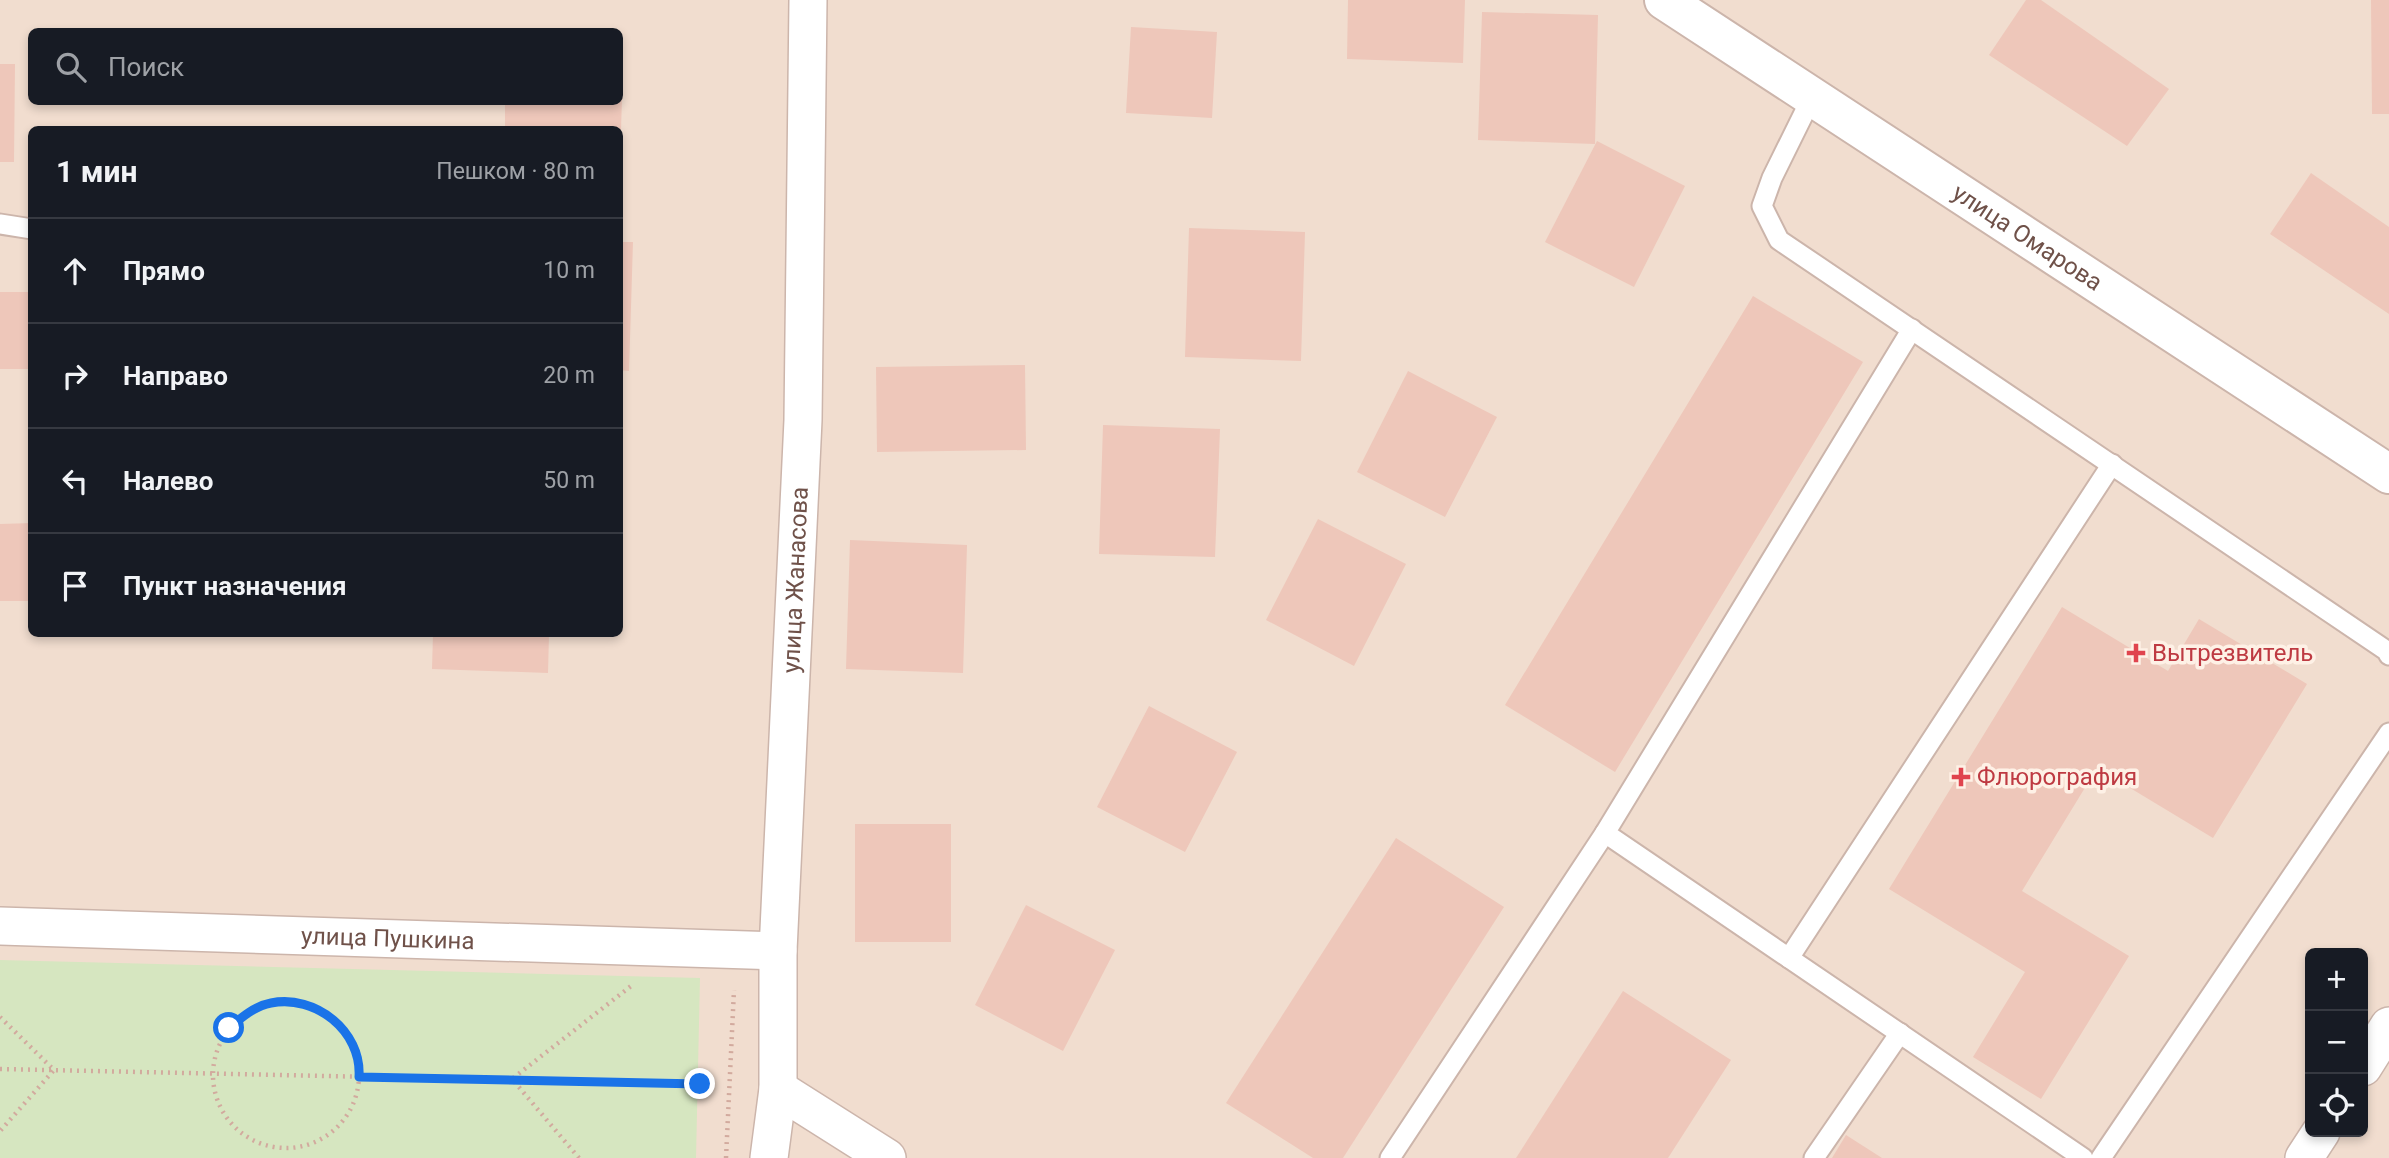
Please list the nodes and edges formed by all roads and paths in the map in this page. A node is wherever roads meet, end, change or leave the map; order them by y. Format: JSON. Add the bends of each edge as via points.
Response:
{"nodes":[{"id":1,"x":808,"y":0,"type":"edge"},
{"id":2,"x":1664,"y":0,"type":"edge"},
{"id":3,"x":1812,"y":97,"type":"junction"},
{"id":4,"x":0,"y":224,"type":"edge"},
{"id":5,"x":28,"y":228,"type":"edge"},
{"id":6,"x":1912,"y":329,"type":"junction"},
{"id":7,"x":2112,"y":464,"type":"junction"},
{"id":8,"x":2389,"y":474,"type":"edge"},
{"id":9,"x":2389,"y":655,"type":"edge"},
{"id":10,"x":2389,"y":733,"type":"edge"},
{"id":11,"x":1605,"y":833,"type":"junction"},
{"id":12,"x":0,"y":926,"type":"edge"},
{"id":13,"x":778,"y":951,"type":"junction"},
{"id":14,"x":1789,"y":958,"type":"junction"},
{"id":15,"x":638,"y":981,"type":"dead end"},
{"id":16,"x":0,"y":1017,"type":"edge"},
{"id":17,"x":2389,"y":1026,"type":"edge"},
{"id":18,"x":1900,"y":1033,"type":"junction"},
{"id":19,"x":2368,"y":1059,"type":"edge"},
{"id":20,"x":0,"y":1069,"type":"edge"},
{"id":21,"x":54,"y":1070,"type":"junction"},
{"id":22,"x":212,"y":1073,"type":"junction"},
{"id":23,"x":359,"y":1077,"type":"junction"},
{"id":24,"x":512,"y":1079,"type":"junction"},
{"id":25,"x":700,"y":1084,"type":"dead end"},
{"id":26,"x":778,"y":1088,"type":"junction"},
{"id":27,"x":0,"y":1131,"type":"edge"},
{"id":28,"x":2318,"y":1137,"type":"edge"},
{"id":29,"x":579,"y":1158,"type":"edge"},
{"id":30,"x":769,"y":1158,"type":"edge"},
{"id":31,"x":887,"y":1158,"type":"edge"},
{"id":32,"x":1390,"y":1158,"type":"edge"},
{"id":33,"x":1814,"y":1158,"type":"edge"},
{"id":34,"x":2083,"y":1158,"type":"edge"},
{"id":35,"x":2101,"y":1158,"type":"edge"},
{"id":36,"x":2304,"y":1158,"type":"edge"}],
"edges":[{"from":1,"to":13,"type":"street","name":"улица Жанасова","via":[[803,420]]},
{"from":2,"to":3,"type":"street","name":"улица Омарова"},
{"from":3,"to":6,"type":"lane","via":[[1762,206],[1779,240]]},
{"from":3,"to":8,"type":"street","name":"улица Омарова"},
{"from":4,"to":5,"type":"lane"},
{"from":6,"to":7,"type":"lane"},
{"from":6,"to":11,"type":"lane"},
{"from":7,"to":9,"type":"lane"},
{"from":7,"to":14,"type":"lane"},
{"from":10,"to":35,"type":"lane"},
{"from":11,"to":14,"type":"lane"},
{"from":11,"to":32,"type":"lane"},
{"from":12,"to":13,"type":"street","name":"улица Пушкина"},
{"from":13,"to":26,"type":"street","name":"улица Жанасова"},
{"from":14,"to":18,"type":"lane"},
{"from":15,"to":24,"type":"path"},
{"from":16,"to":21,"type":"path"},
{"from":17,"to":19,"type":"street"},
{"from":18,"to":33,"type":"lane"},
{"from":18,"to":34,"type":"lane"},
{"from":20,"to":21,"type":"path"},
{"from":21,"to":22,"type":"path"},
{"from":21,"to":27,"type":"path"},
{"from":22,"to":23,"type":"path"},
{"from":22,"to":23,"type":"path","via":[[217,1049],[229,1028],[248,1012],[271,1003],[296,1002],[320,1010],[340,1024],[354,1044]]},
{"from":22,"to":23,"type":"path","via":[[215,1096],[225,1118],[242,1135],[263,1146],[287,1149],[311,1145],[332,1133],[348,1116]]},
{"from":23,"to":24,"type":"path"},
{"from":24,"to":25,"type":"path"},
{"from":24,"to":29,"type":"path"},
{"from":26,"to":30,"type":"street","name":"улица Жанасова"},
{"from":26,"to":31,"type":"street"},
{"from":28,"to":36,"type":"street"}]}
